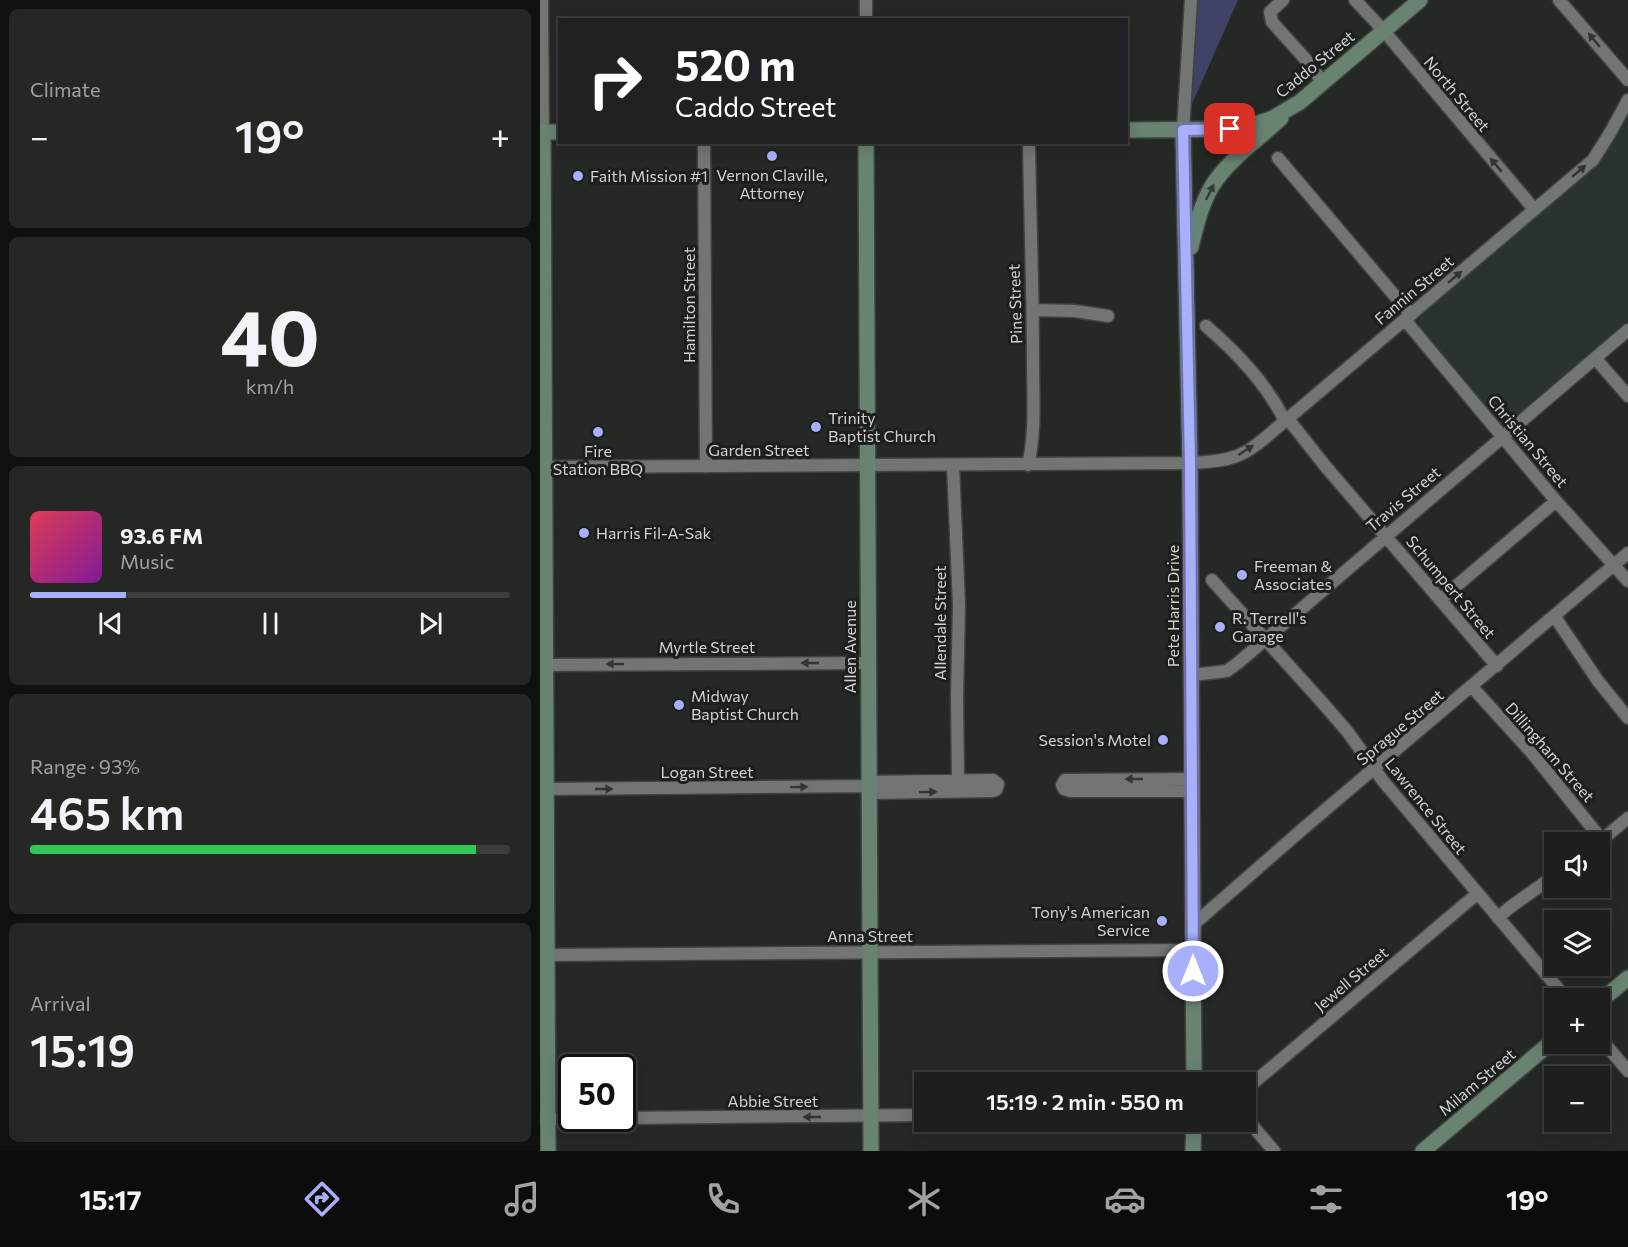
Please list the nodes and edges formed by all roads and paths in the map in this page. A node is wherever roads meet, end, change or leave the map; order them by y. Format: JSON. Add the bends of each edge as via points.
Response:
{"nodes":[{"id":1,"x":542,"y":0,"type":"edge"},
{"id":2,"x":866,"y":0,"type":"edge"},
{"id":3,"x":1191,"y":0,"type":"edge"},
{"id":4,"x":1283,"y":0,"type":"edge"},
{"id":5,"x":1354,"y":0,"type":"edge"},
{"id":6,"x":1420,"y":0,"type":"edge"},
{"id":7,"x":1559,"y":0,"type":"edge"},
{"id":8,"x":866,"y":18,"type":"edge"},
{"id":9,"x":1384,"y":31,"type":"junction"},
{"id":10,"x":1628,"y":80,"type":"edge"},
{"id":11,"x":1323,"y":82,"type":"junction"},
{"id":12,"x":1628,"y":100,"type":"edge"},
{"id":13,"x":1300,"y":102,"type":"junction"},
{"id":14,"x":1128,"y":130,"type":"edge"},
{"id":15,"x":1183,"y":130,"type":"junction"},
{"id":16,"x":541,"y":132,"type":"edge"},
{"id":17,"x":558,"y":132,"type":"edge"},
{"id":18,"x":704,"y":144,"type":"edge"},
{"id":19,"x":866,"y":144,"type":"edge"},
{"id":20,"x":1029,"y":144,"type":"edge"},
{"id":21,"x":1278,"y":158,"type":"dead end"},
{"id":22,"x":1534,"y":209,"type":"junction"},
{"id":23,"x":1186,"y":267,"type":"junction"},
{"id":24,"x":542,"y":294,"type":"edge"},
{"id":25,"x":1033,"y":310,"type":"junction"},
{"id":26,"x":1108,"y":316,"type":"dead end"},
{"id":27,"x":1408,"y":317,"type":"junction"},
{"id":28,"x":1206,"y":326,"type":"dead end"},
{"id":29,"x":1628,"y":330,"type":"edge"},
{"id":30,"x":1595,"y":358,"type":"junction"},
{"id":31,"x":1628,"y":396,"type":"edge"},
{"id":32,"x":1287,"y":420,"type":"junction"},
{"id":33,"x":1503,"y":435,"type":"junction"},
{"id":34,"x":1190,"y":463,"type":"junction"},
{"id":35,"x":868,"y":465,"type":"junction"},
{"id":36,"x":953,"y":465,"type":"junction"},
{"id":37,"x":1028,"y":465,"type":"junction"},
{"id":38,"x":706,"y":467,"type":"junction"},
{"id":39,"x":543,"y":470,"type":"edge"},
{"id":40,"x":1556,"y":501,"type":"junction"},
{"id":41,"x":1386,"y":535,"type":"junction"},
{"id":42,"x":1628,"y":553,"type":"edge"},
{"id":43,"x":542,"y":557,"type":"edge"},
{"id":44,"x":1614,"y":565,"type":"junction"},
{"id":45,"x":1212,"y":580,"type":"dead end"},
{"id":46,"x":1628,"y":581,"type":"edge"},
{"id":47,"x":1441,"y":599,"type":"junction"},
{"id":48,"x":1555,"y":617,"type":"junction"},
{"id":49,"x":1265,"y":638,"type":"junction"},
{"id":50,"x":868,"y":663,"type":"junction"},
{"id":51,"x":545,"y":665,"type":"junction"},
{"id":52,"x":1497,"y":666,"type":"junction"},
{"id":53,"x":1192,"y":675,"type":"junction"},
{"id":54,"x":1472,"y":687,"type":"junction"},
{"id":55,"x":1628,"y":718,"type":"edge"},
{"id":56,"x":1375,"y":769,"type":"junction"},
{"id":57,"x":958,"y":780,"type":"junction"},
{"id":58,"x":1192,"y":785,"type":"junction"},
{"id":59,"x":869,"y":787,"type":"junction"},
{"id":60,"x":544,"y":793,"type":"edge"},
{"id":61,"x":1628,"y":818,"type":"edge"},
{"id":62,"x":1592,"y":832,"type":"edge"},
{"id":63,"x":1610,"y":833,"type":"edge"},
{"id":64,"x":1544,"y":883,"type":"edge"},
{"id":65,"x":1478,"y":893,"type":"junction"},
{"id":66,"x":1498,"y":918,"type":"junction"},
{"id":67,"x":1193,"y":925,"type":"junction"},
{"id":68,"x":1193,"y":950,"type":"junction"},
{"id":69,"x":870,"y":952,"type":"junction"},
{"id":70,"x":544,"y":957,"type":"edge"},
{"id":71,"x":1628,"y":978,"type":"edge"},
{"id":72,"x":1558,"y":988,"type":"edge"},
{"id":73,"x":1610,"y":993,"type":"edge"},
{"id":74,"x":1544,"y":1048,"type":"edge"},
{"id":75,"x":1610,"y":1050,"type":"edge"},
{"id":76,"x":1628,"y":1071,"type":"edge"},
{"id":77,"x":1194,"y":1072,"type":"edge"},
{"id":78,"x":1256,"y":1081,"type":"edge"},
{"id":79,"x":914,"y":1115,"type":"edge"},
{"id":80,"x":871,"y":1116,"type":"junction"},
{"id":81,"x":636,"y":1118,"type":"edge"},
{"id":82,"x":544,"y":1119,"type":"edge"},
{"id":83,"x":1256,"y":1130,"type":"edge"},
{"id":84,"x":1194,"y":1132,"type":"edge"},
{"id":85,"x":548,"y":1151,"type":"edge"},
{"id":86,"x":871,"y":1151,"type":"edge"},
{"id":87,"x":1193,"y":1151,"type":"edge"},
{"id":88,"x":1274,"y":1151,"type":"edge"},
{"id":89,"x":1423,"y":1151,"type":"edge"}],
"edges":[{"from":1,"to":16,"type":"street"},
{"from":2,"to":8,"type":"street"},
{"from":3,"to":15,"type":"street"},
{"from":4,"to":11,"type":"street","via":[[1270,12],[1272,22]]},
{"from":5,"to":9,"type":"street","name":"North Street"},
{"from":6,"to":9,"type":"main road","name":"Caddo Street"},
{"from":10,"to":7,"type":"street","one_way":true},
{"from":9,"to":11,"type":"main road","name":"Caddo Street"},
{"from":22,"to":9,"type":"street","name":"North Street","one_way":true},
{"from":11,"to":13,"type":"main road","name":"Caddo Street"},
{"from":22,"to":12,"type":"street","name":"Fannin Street","one_way":true,"via":[[1593,159]]},
{"from":13,"to":15,"type":"main road","name":"Caddo Street","via":[[1252,125]]},
{"from":23,"to":13,"type":"main road","one_way":true,"via":[[1198,216],[1213,185]]},
{"from":14,"to":15,"type":"main road","name":"Caddo Street"},
{"from":15,"to":23,"type":"main road","name":"Pete Harris Drive"},
{"from":16,"to":17,"type":"main road"},
{"from":16,"to":24,"type":"main road"},
{"from":18,"to":38,"type":"street","name":"Hamilton Street"},
{"from":19,"to":35,"type":"main road","name":"Allen Avenue"},
{"from":20,"to":25,"type":"street","name":"Pine Street"},
{"from":21,"to":27,"type":"street","name":"Christian Street"},
{"from":27,"to":22,"type":"street","name":"Fannin Street","one_way":true},
{"from":23,"to":34,"type":"main road","name":"Pete Harris Drive"},
{"from":24,"to":39,"type":"main road"},
{"from":25,"to":26,"type":"street"},
{"from":25,"to":37,"type":"street","name":"Pine Street","via":[[1033,429]]},
{"from":27,"to":32,"type":"street","name":"Fannin Street"},
{"from":27,"to":33,"type":"street","name":"Christian Street"},
{"from":28,"to":32,"type":"street","name":"Schumpert Street","via":[[1249,366]]},
{"from":29,"to":30,"type":"street","name":"Travis Street"},
{"from":30,"to":31,"type":"street"},
{"from":30,"to":33,"type":"street","name":"Travis Street"},
{"from":34,"to":32,"type":"street","name":"Fannin Street","one_way":true,"via":[[1235,457]]},
{"from":32,"to":41,"type":"street","name":"Schumpert Street"},
{"from":33,"to":40,"type":"street","name":"Christian Street"},
{"from":33,"to":41,"type":"street","name":"Travis Street"},
{"from":34,"to":37,"type":"street","name":"Garden Street"},
{"from":34,"to":53,"type":"main road","name":"Pete Harris Drive"},
{"from":35,"to":36,"type":"street","name":"Garden Street"},
{"from":35,"to":38,"type":"street","name":"Garden Street"},
{"from":35,"to":50,"type":"main road","name":"Allen Avenue"},
{"from":36,"to":37,"type":"street","name":"Garden Street"},
{"from":36,"to":57,"type":"street","name":"Allendale Street","via":[[959,605]]},
{"from":38,"to":39,"type":"street","name":"Garden Street"},
{"from":39,"to":43,"type":"main road"},
{"from":40,"to":44,"type":"street","name":"Christian Street"},
{"from":40,"to":47,"type":"street"},
{"from":41,"to":47,"type":"street","name":"Schumpert Street"},
{"from":41,"to":49,"type":"street","name":"Travis Street"},
{"from":42,"to":44,"type":"street","name":"Sprague Street"},
{"from":43,"to":51,"type":"main road"},
{"from":44,"to":46,"type":"street","name":"Christian Street"},
{"from":44,"to":48,"type":"street","name":"Sprague Street"},
{"from":45,"to":49,"type":"street","name":"Lawrence Street"},
{"from":47,"to":52,"type":"street","name":"Schumpert Street"},
{"from":48,"to":52,"type":"street","name":"Sprague Street"},
{"from":48,"to":55,"type":"street"},
{"from":49,"to":53,"type":"street","name":"Travis Street","via":[[1227,671]]},
{"from":49,"to":56,"type":"street","name":"Lawrence Street"},
{"from":50,"to":51,"type":"street","name":"Myrtle Street","one_way":true},
{"from":50,"to":59,"type":"main road","name":"Allen Avenue"},
{"from":51,"to":60,"type":"main road"},
{"from":52,"to":54,"type":"street","name":"Sprague Street"},
{"from":53,"to":58,"type":"main road","name":"Pete Harris Drive"},
{"from":54,"to":56,"type":"street","name":"Sprague Street"},
{"from":54,"to":62,"type":"street","name":"Dillingham Street","via":[[1538,761]]},
{"from":56,"to":65,"type":"street","name":"Lawrence Street"},
{"from":56,"to":67,"type":"street","name":"Sprague Street"},
{"from":57,"to":59,"type":"street","name":"Logan Street"},
{"from":59,"to":57,"type":"street","name":"Logan Street","one_way":true,"via":[[993,791],[998,784],[993,780]]},
{"from":58,"to":58,"type":"street","one_way":true,"via":[[1069,780],[1062,785],[1070,791]]},
{"from":58,"to":67,"type":"main road","name":"Pete Harris Drive"},
{"from":60,"to":59,"type":"street","name":"Logan Street","one_way":true},
{"from":59,"to":69,"type":"main road","name":"Allen Avenue"},
{"from":60,"to":70,"type":"main road"},
{"from":61,"to":63,"type":"street"},
{"from":64,"to":66,"type":"street"},
{"from":65,"to":66,"type":"street","name":"Lawrence Street"},
{"from":65,"to":78,"type":"street","name":"Jewell Street"},
{"from":66,"to":72,"type":"street","name":"Lawrence Street"},
{"from":67,"to":68,"type":"main road","name":"Pete Harris Drive"},
{"from":68,"to":69,"type":"street","name":"Anna Street"},
{"from":68,"to":77,"type":"main road","name":"Pete Harris Drive"},
{"from":69,"to":70,"type":"street","name":"Anna Street"},
{"from":69,"to":80,"type":"main road","name":"Allen Avenue"},
{"from":70,"to":82,"type":"main road"},
{"from":71,"to":73,"type":"main road"},
{"from":74,"to":89,"type":"main road","name":"Milam Street"},
{"from":75,"to":76,"type":"street"},
{"from":79,"to":80,"type":"street","name":"Abbie Street"},
{"from":80,"to":81,"type":"street","name":"Abbie Street","one_way":true},
{"from":80,"to":86,"type":"main road","name":"Allen Avenue"},
{"from":82,"to":85,"type":"main road"},
{"from":83,"to":88,"type":"street"},
{"from":84,"to":87,"type":"main road"}]}
